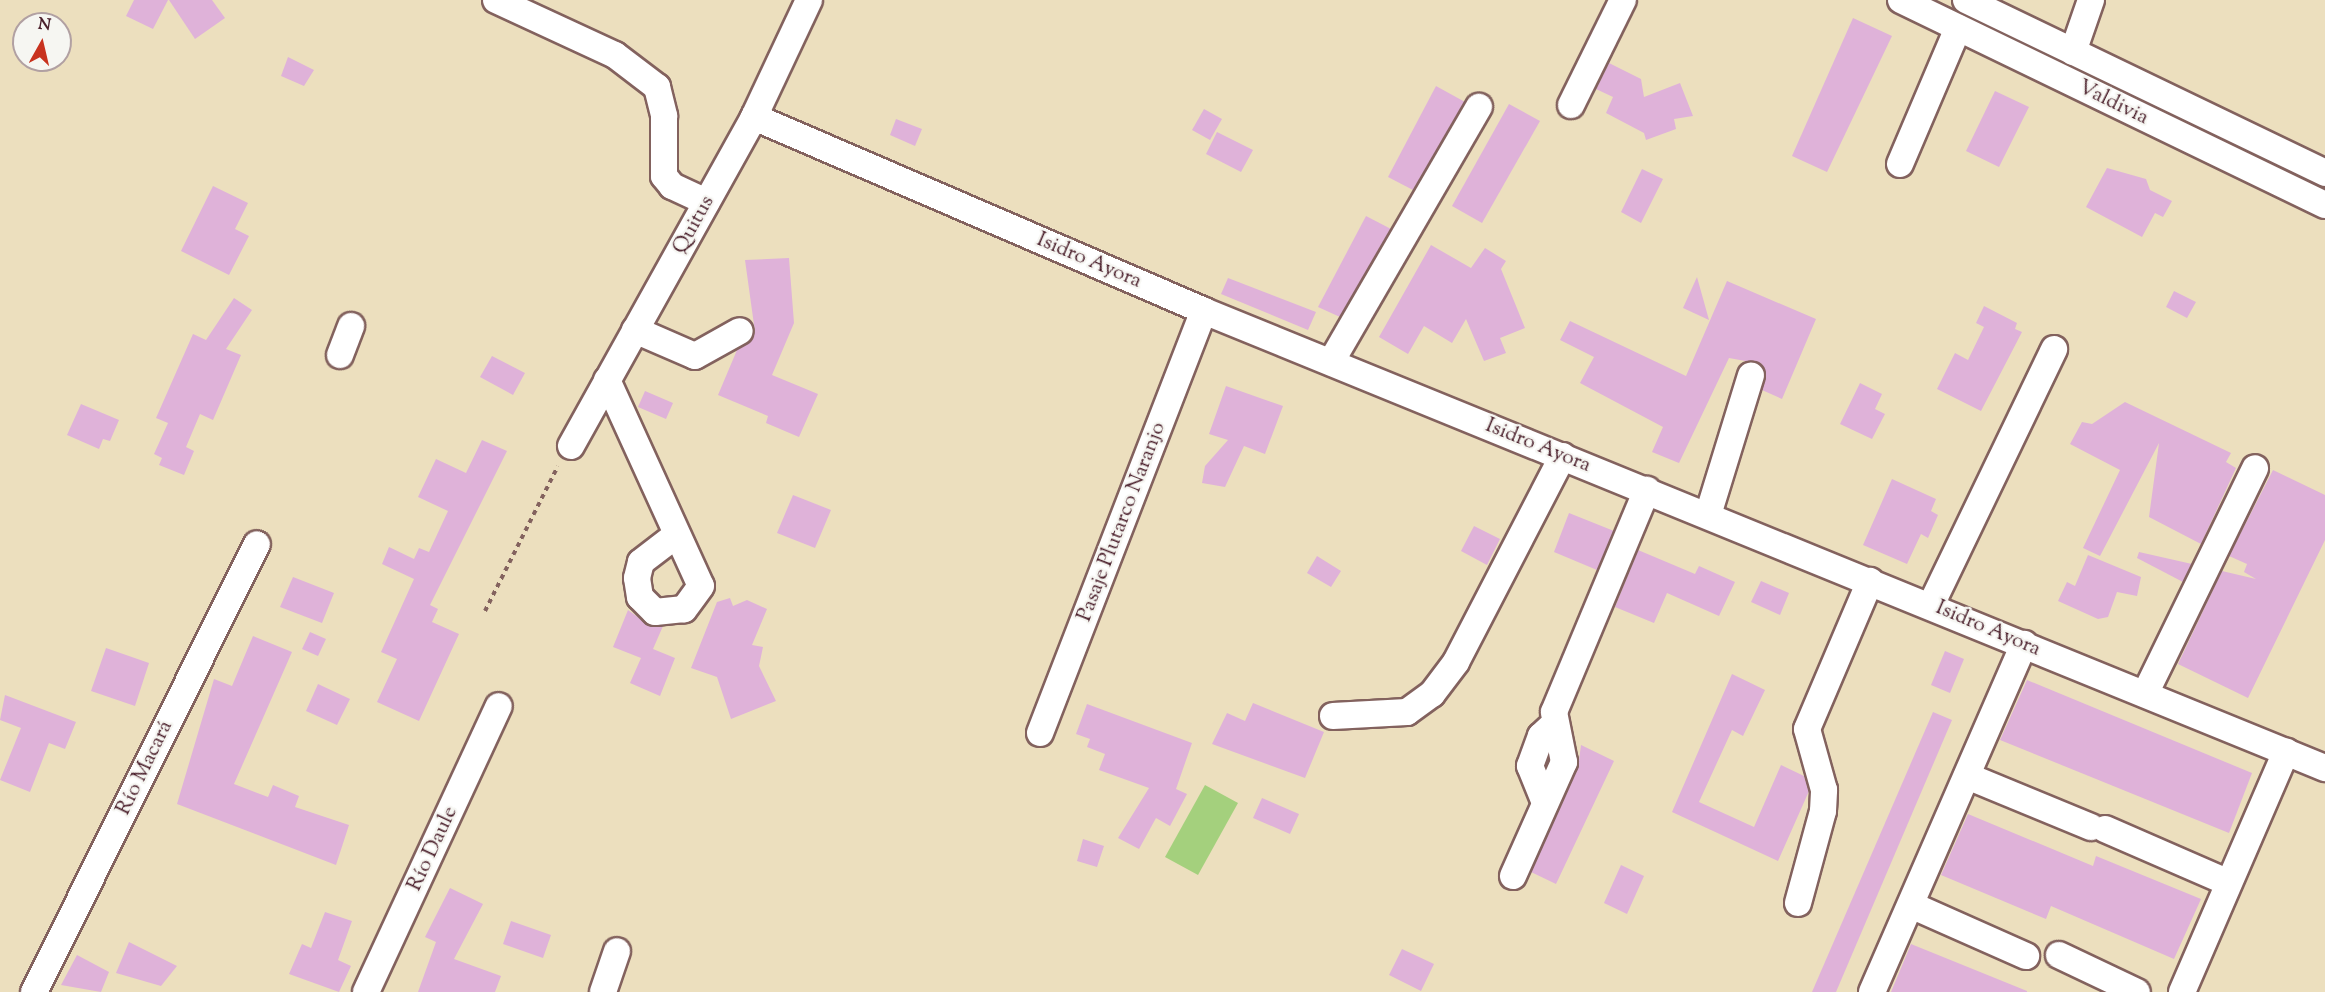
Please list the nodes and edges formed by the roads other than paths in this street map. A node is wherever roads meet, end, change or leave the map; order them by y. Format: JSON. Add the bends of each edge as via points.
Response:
{"nodes":[{"id":1,"x":496,"y":0,"type":"edge"},
{"id":2,"x":809,"y":0,"type":"edge"},
{"id":3,"x":1623,"y":0,"type":"edge"},
{"id":4,"x":1901,"y":0,"type":"edge"},
{"id":5,"x":1966,"y":0,"type":"edge"},
{"id":6,"x":2091,"y":0,"type":"edge"},
{"id":7,"x":1958,"y":28,"type":"junction"},
{"id":8,"x":2082,"y":56,"type":"junction"},
{"id":9,"x":2079,"y":86,"type":"junction"},
{"id":10,"x":1571,"y":105,"type":"dead end"},
{"id":11,"x":1479,"y":107,"type":"dead end"},
{"id":12,"x":754,"y":117,"type":"junction"},
{"id":13,"x":1900,"y":164,"type":"dead end"},
{"id":14,"x":2325,"y":174,"type":"edge"},
{"id":15,"x":707,"y":202,"type":"junction"},
{"id":16,"x":2325,"y":205,"type":"edge"},
{"id":17,"x":1204,"y":311,"type":"junction"},
{"id":18,"x":351,"y":326,"type":"dead end"},
{"id":19,"x":635,"y":330,"type":"junction"},
{"id":20,"x":740,"y":331,"type":"dead end"},
{"id":21,"x":2054,"y":349,"type":"dead end"},
{"id":22,"x":340,"y":355,"type":"dead end"},
{"id":23,"x":1331,"y":362,"type":"junction"},
{"id":24,"x":1751,"y":375,"type":"dead end"},
{"id":25,"x":607,"y":380,"type":"junction"},
{"id":26,"x":564,"y":456,"type":"road end"},
{"id":27,"x":1563,"y":456,"type":"junction"},
{"id":28,"x":2255,"y":468,"type":"dead end"},
{"id":29,"x":1647,"y":490,"type":"junction"},
{"id":30,"x":1708,"y":515,"type":"junction"},
{"id":31,"x":675,"y":536,"type":"dead end"},
{"id":32,"x":257,"y":544,"type":"dead end"},
{"id":33,"x":1870,"y":581,"type":"junction"},
{"id":34,"x":1931,"y":605,"type":"junction"},
{"id":35,"x":2024,"y":644,"type":"junction"},
{"id":36,"x":2145,"y":694,"type":"junction"},
{"id":37,"x":499,"y":706,"type":"dead end"},
{"id":38,"x":1333,"y":717,"type":"dead end"},
{"id":39,"x":1040,"y":733,"type":"dead end"},
{"id":40,"x":2286,"y":752,"type":"junction"},
{"id":41,"x":2325,"y":768,"type":"edge"},
{"id":42,"x":1967,"y":776,"type":"junction"},
{"id":43,"x":1513,"y":876,"type":"dead end"},
{"id":44,"x":2229,"y":883,"type":"junction"},
{"id":45,"x":1798,"y":903,"type":"dead end"},
{"id":46,"x":1911,"y":905,"type":"junction"},
{"id":47,"x":617,"y":951,"type":"dead end"},
{"id":48,"x":2059,"y":955,"type":"dead end"},
{"id":49,"x":2026,"y":956,"type":"dead end"},
{"id":50,"x":34,"y":992,"type":"edge"},
{"id":51,"x":366,"y":992,"type":"edge"},
{"id":52,"x":603,"y":992,"type":"edge"},
{"id":53,"x":1872,"y":992,"type":"edge"},
{"id":54,"x":2137,"y":992,"type":"edge"},
{"id":55,"x":2182,"y":992,"type":"edge"}],
"edges":[{"from":1,"to":15,"type":"street","via":[[615,55],[657,87],[664,116],[664,176],[672,186]]},
{"from":2,"to":12,"type":"street","name":"Quitus"},
{"from":3,"to":10,"type":"street"},
{"from":4,"to":7,"type":"street","name":"Valdivia"},
{"from":5,"to":8,"type":"street","name":"Valdivia"},
{"from":6,"to":8,"type":"street"},
{"from":7,"to":9,"type":"street","name":"Valdivia"},
{"from":7,"to":13,"type":"street"},
{"from":8,"to":9,"type":"street"},
{"from":8,"to":14,"type":"street","name":"Valdivia"},
{"from":9,"to":16,"type":"street","name":"Valdivia"},
{"from":11,"to":23,"type":"street"},
{"from":12,"to":15,"type":"street","name":"Quitus"},
{"from":12,"to":17,"type":"street","name":"Isidro Ayora"},
{"from":15,"to":19,"type":"street","name":"Quitus"},
{"from":17,"to":23,"type":"street","name":"Isidro Ayora"},
{"from":17,"to":39,"type":"street","name":"Pasaje Plutarco Naranjo"},
{"from":18,"to":22,"type":"street"},
{"from":19,"to":20,"type":"street","via":[[695,356]]},
{"from":19,"to":25,"type":"street","name":"Quitus"},
{"from":21,"to":34,"type":"street"},
{"from":23,"to":27,"type":"street","name":"Isidro Ayora"},
{"from":24,"to":30,"type":"street"},
{"from":25,"to":26,"type":"street","name":"Quitus"},
{"from":25,"to":31,"type":"street"},
{"from":27,"to":29,"type":"street","name":"Isidro Ayora"},
{"from":27,"to":38,"type":"street","via":[[1456,662],[1432,694],[1407,712]]},
{"from":28,"to":36,"type":"street"},
{"from":29,"to":30,"type":"street","name":"Isidro Ayora"},
{"from":29,"to":43,"type":"street","via":[[1554,712],[1563,762]]},
{"from":30,"to":33,"type":"street","name":"Isidro Ayora"},
{"from":32,"to":50,"type":"street","name":"Río Macará"},
{"from":33,"to":34,"type":"street","name":"Isidro Ayora"},
{"from":33,"to":45,"type":"street","via":[[1807,729],[1824,790],[1823,811]]},
{"from":34,"to":35,"type":"street","name":"Isidro Ayora"},
{"from":35,"to":36,"type":"street","name":"Isidro Ayora"},
{"from":35,"to":42,"type":"street"},
{"from":36,"to":40,"type":"street","name":"Isidro Ayora"},
{"from":37,"to":51,"type":"street","name":"Río Daule"},
{"from":40,"to":41,"type":"street","name":"Isidro Ayora"},
{"from":40,"to":44,"type":"street"},
{"from":42,"to":44,"type":"street"},
{"from":42,"to":46,"type":"street"},
{"from":44,"to":55,"type":"street"},
{"from":46,"to":49,"type":"street"},
{"from":46,"to":53,"type":"street"},
{"from":47,"to":52,"type":"street"},
{"from":48,"to":54,"type":"street"}]}
